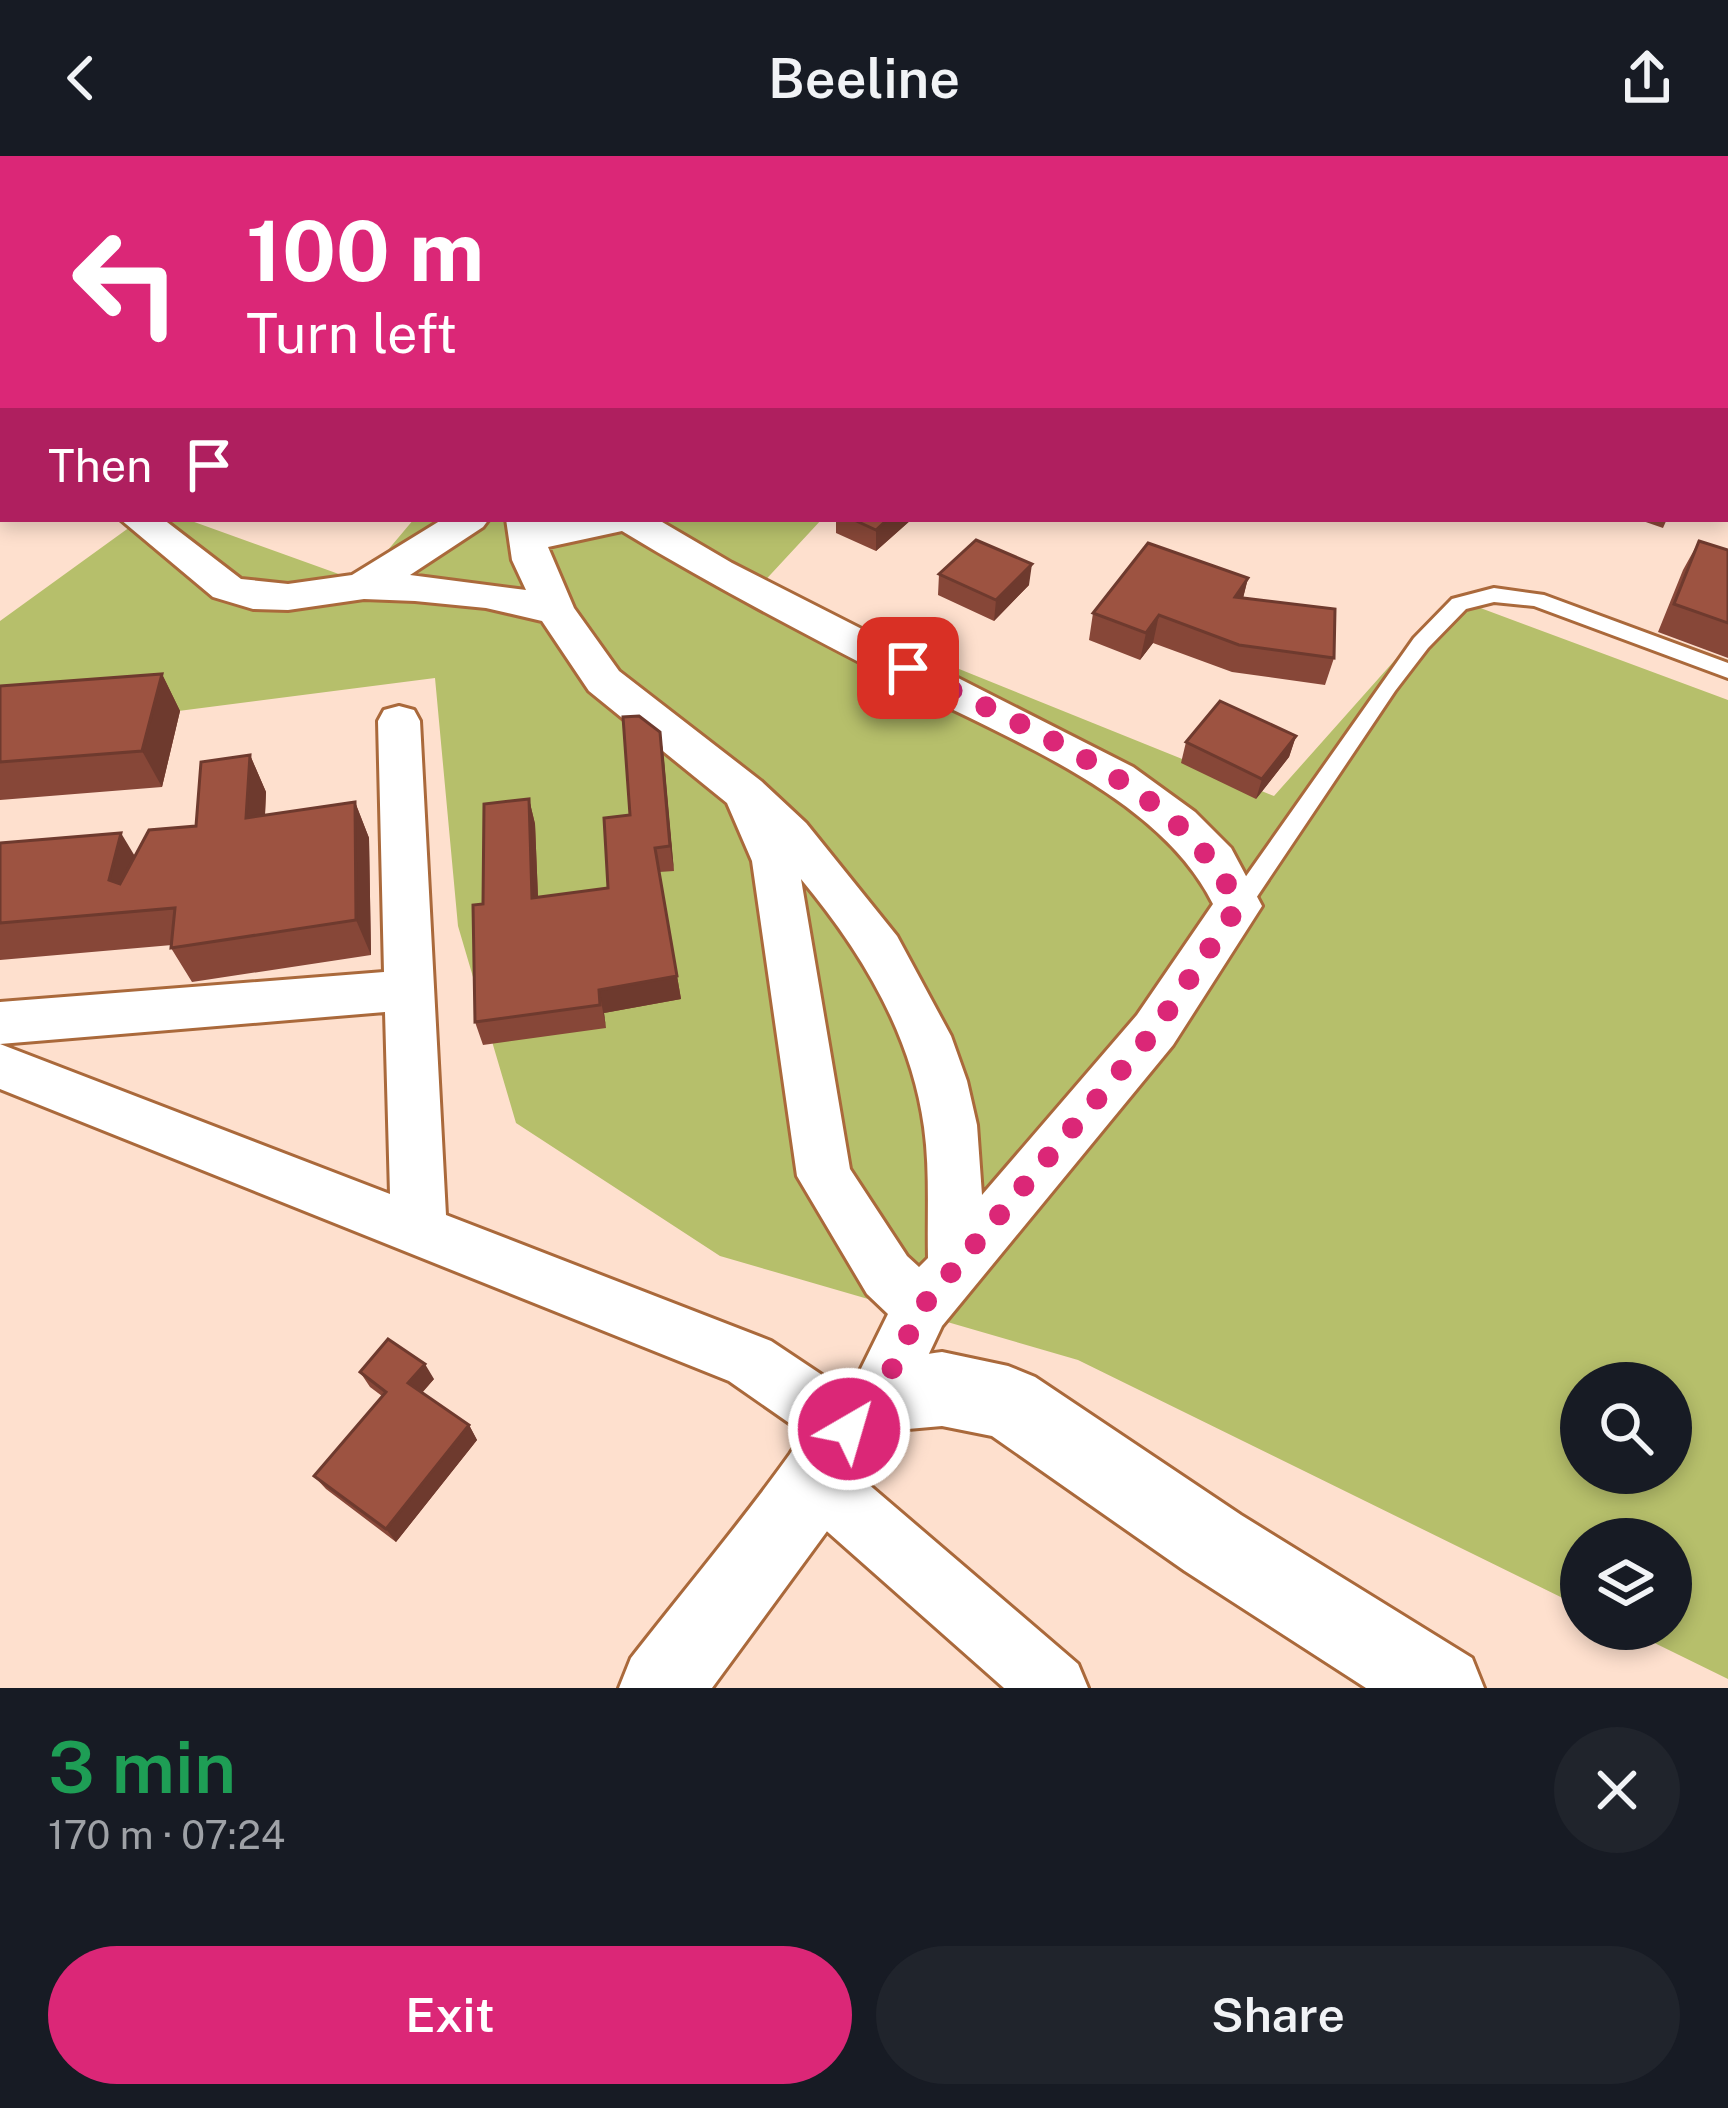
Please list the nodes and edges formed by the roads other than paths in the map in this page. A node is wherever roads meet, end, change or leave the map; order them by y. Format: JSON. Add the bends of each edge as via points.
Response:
{"nodes":[{"id":1,"x":143,"y":522,"type":"edge"},
{"id":2,"x":455,"y":522,"type":"edge"},
{"id":3,"x":604,"y":522,"type":"edge"},
{"id":4,"x":631,"y":522,"type":"edge"},
{"id":5,"x":526,"y":530,"type":"edge"},
{"id":6,"x":362,"y":587,"type":"junction"},
{"id":7,"x":556,"y":612,"type":"junction"},
{"id":8,"x":1728,"y":671,"type":"edge"},
{"id":9,"x":398,"y":721,"type":"dead end"},
{"id":10,"x":745,"y":793,"type":"junction"},
{"id":11,"x":1238,"y":906,"type":"junction"},
{"id":12,"x":409,"y":991,"type":"junction"},
{"id":13,"x":0,"y":1024,"type":"edge"},
{"id":14,"x":0,"y":1066,"type":"edge"},
{"id":15,"x":419,"y":1229,"type":"junction"},
{"id":16,"x":956,"y":1264,"type":"junction"},
{"id":17,"x":922,"y":1307,"type":"junction"},
{"id":18,"x":846,"y":1439,"type":"junction"},
{"id":19,"x":662,"y":1688,"type":"edge"},
{"id":20,"x":1054,"y":1688,"type":"edge"},
{"id":21,"x":1442,"y":1688,"type":"edge"}],
"edges":[{"from":1,"to":6,"type":"street","via":[[227,588],[254,596]]},
{"from":2,"to":6,"type":"street"},
{"from":3,"to":5,"type":"street"},
{"from":4,"to":11,"type":"street","via":[[1117,778],[1216,860]]},
{"from":5,"to":7,"type":"street","via":[[530,560]]},
{"from":6,"to":7,"type":"street","via":[[444,586]]},
{"from":7,"to":10,"type":"street","via":[[604,681]]},
{"from":8,"to":11,"type":"lane","via":[[1537,600],[1494,595],[1460,604],[1388,686]]},
{"from":9,"to":12,"type":"street"},
{"from":10,"to":16,"type":"street","via":[[806,848],[872,936],[927,1042],[950,1123]]},
{"from":10,"to":17,"type":"street","via":[[775,861],[824,1176],[887,1275]]},
{"from":11,"to":16,"type":"street","via":[[1155,1030]]},
{"from":12,"to":13,"type":"street"},
{"from":12,"to":15,"type":"street"},
{"from":14,"to":15,"type":"street"},
{"from":15,"to":18,"type":"street","via":[[750,1361]]},
{"from":16,"to":17,"type":"street"},
{"from":17,"to":18,"type":"street"},
{"from":18,"to":19,"type":"street"},
{"from":18,"to":20,"type":"street"},
{"from":18,"to":21,"type":"street","via":[[904,1393],[942,1389],[1008,1403]]}]}
